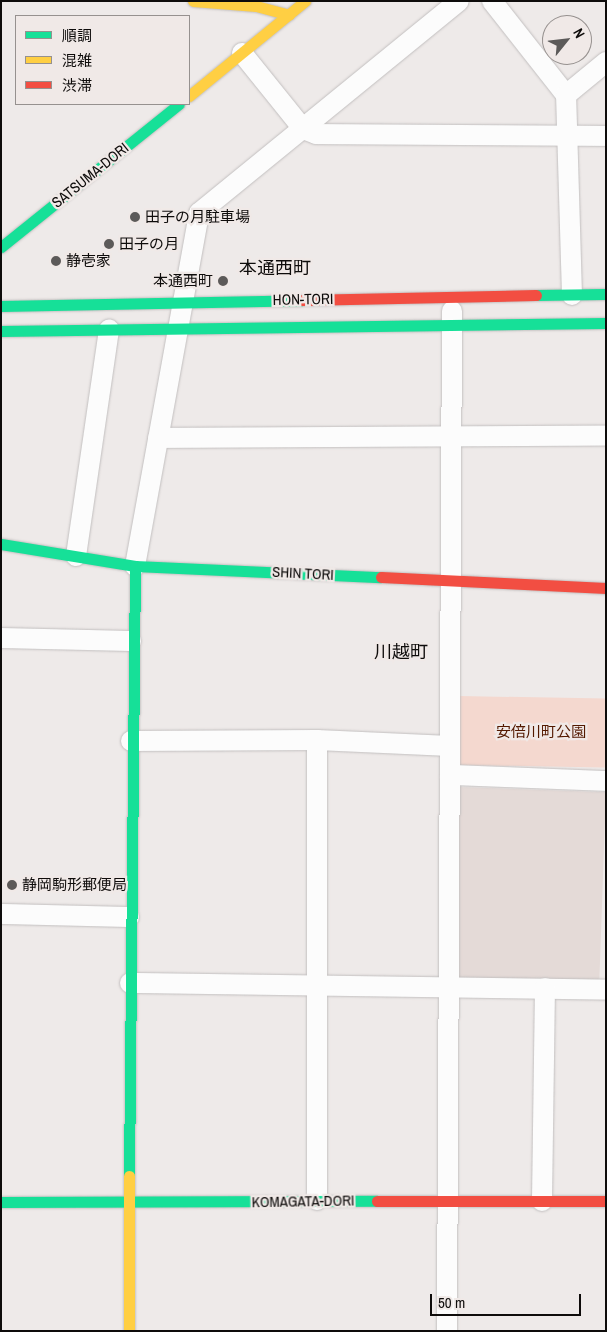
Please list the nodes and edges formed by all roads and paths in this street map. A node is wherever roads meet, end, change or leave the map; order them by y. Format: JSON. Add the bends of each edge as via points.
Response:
{"nodes":[{"id":1,"x":193,"y":1,"type":"edge"},
{"id":2,"x":305,"y":1,"type":"edge"},
{"id":3,"x":459,"y":1,"type":"edge"},
{"id":4,"x":492,"y":1,"type":"edge"},
{"id":5,"x":288,"y":14,"type":"junction"},
{"id":6,"x":242,"y":53,"type":"junction"},
{"id":7,"x":606,"y":62,"type":"edge"},
{"id":8,"x":190,"y":95,"type":"edge"},
{"id":9,"x":566,"y":95,"type":"junction"},
{"id":10,"x":178,"y":105,"type":"edge"},
{"id":11,"x":303,"y":129,"type":"junction"},
{"id":12,"x":606,"y":136,"type":"edge"},
{"id":13,"x":566,"y":137,"type":"junction"},
{"id":14,"x":1,"y":247,"type":"edge"},
{"id":15,"x":606,"y":294,"type":"edge"},
{"id":16,"x":572,"y":295,"type":"junction"},
{"id":17,"x":452,"y":297,"type":"junction"},
{"id":18,"x":182,"y":301,"type":"junction"},
{"id":19,"x":1,"y":306,"type":"edge"},
{"id":20,"x":606,"y":323,"type":"edge"},
{"id":21,"x":452,"y":324,"type":"junction"},
{"id":22,"x":109,"y":329,"type":"junction"},
{"id":23,"x":177,"y":329,"type":"junction"},
{"id":24,"x":1,"y":331,"type":"edge"},
{"id":25,"x":606,"y":436,"type":"edge"},
{"id":26,"x":450,"y":437,"type":"junction"},
{"id":27,"x":158,"y":438,"type":"junction"},
{"id":28,"x":1,"y":544,"type":"edge"},
{"id":29,"x":76,"y":556,"type":"junction"},
{"id":30,"x":136,"y":566,"type":"junction"},
{"id":31,"x":449,"y":580,"type":"junction"},
{"id":32,"x":606,"y":588,"type":"edge"},
{"id":33,"x":1,"y":638,"type":"edge"},
{"id":34,"x":131,"y":641,"type":"junction"},
{"id":35,"x":317,"y":740,"type":"junction"},
{"id":36,"x":131,"y":741,"type":"junction"},
{"id":37,"x":450,"y":746,"type":"junction"},
{"id":38,"x":450,"y":776,"type":"junction"},
{"id":39,"x":606,"y":781,"type":"edge"},
{"id":40,"x":1,"y":914,"type":"edge"},
{"id":41,"x":129,"y":917,"type":"junction"},
{"id":42,"x":130,"y":983,"type":"junction"},
{"id":43,"x":319,"y":985,"type":"junction"},
{"id":44,"x":449,"y":987,"type":"junction"},
{"id":45,"x":545,"y":988,"type":"junction"},
{"id":46,"x":606,"y":990,"type":"edge"},
{"id":47,"x":317,"y":1200,"type":"junction"},
{"id":48,"x":449,"y":1200,"type":"junction"},
{"id":49,"x":542,"y":1201,"type":"junction"},
{"id":50,"x":1,"y":1202,"type":"edge"},
{"id":51,"x":606,"y":1202,"type":"edge"},
{"id":52,"x":128,"y":1203,"type":"junction"},
{"id":53,"x":129,"y":1331,"type":"edge"},
{"id":54,"x":447,"y":1331,"type":"edge"}],
"edges":[{"from":1,"to":5,"type":"street","via":[[256,6]]},
{"from":2,"to":5,"type":"street"},
{"from":3,"to":11,"type":"street"},
{"from":4,"to":9,"type":"street"},
{"from":5,"to":6,"type":"street"},
{"from":6,"to":8,"type":"street"},
{"from":6,"to":11,"type":"street"},
{"from":7,"to":9,"type":"street"},
{"from":9,"to":13,"type":"street"},
{"from":10,"to":14,"type":"street","name":"SATSUMA-DORI"},
{"from":11,"to":13,"type":"street","via":[[322,135]]},
{"from":11,"to":18,"type":"street","via":[[199,213]]},
{"from":12,"to":13,"type":"street"},
{"from":13,"to":16,"type":"street"},
{"from":15,"to":16,"type":"street","name":"HON-TORI"},
{"from":16,"to":17,"type":"street","name":"HON-TORI"},
{"from":17,"to":18,"type":"street","name":"HON-TORI"},
{"from":17,"to":21,"type":"street"},
{"from":18,"to":19,"type":"street","name":"HON-TORI"},
{"from":18,"to":23,"type":"street"},
{"from":20,"to":21,"type":"street","name":"HON-TORI"},
{"from":21,"to":23,"type":"street","name":"HON-TORI"},
{"from":21,"to":26,"type":"street"},
{"from":22,"to":23,"type":"street","name":"HON-TORI"},
{"from":22,"to":24,"type":"street","name":"HON-TORI"},
{"from":22,"to":29,"type":"street"},
{"from":23,"to":27,"type":"street"},
{"from":25,"to":26,"type":"street"},
{"from":26,"to":27,"type":"street"},
{"from":26,"to":31,"type":"street"},
{"from":27,"to":30,"type":"street"},
{"from":28,"to":29,"type":"street","name":"SHIN TORI"},
{"from":29,"to":30,"type":"street","name":"SHIN TORI"},
{"from":30,"to":31,"type":"street","name":"SHIN TORI"},
{"from":30,"to":34,"type":"street"},
{"from":31,"to":32,"type":"street","name":"SHIN TORI"},
{"from":31,"to":37,"type":"street"},
{"from":33,"to":34,"type":"street"},
{"from":34,"to":36,"type":"street"},
{"from":35,"to":36,"type":"street"},
{"from":35,"to":37,"type":"street"},
{"from":35,"to":43,"type":"street"},
{"from":36,"to":41,"type":"street"},
{"from":37,"to":38,"type":"street"},
{"from":38,"to":39,"type":"street"},
{"from":38,"to":44,"type":"street"},
{"from":40,"to":41,"type":"street"},
{"from":41,"to":42,"type":"street"},
{"from":42,"to":43,"type":"street"},
{"from":42,"to":52,"type":"street"},
{"from":43,"to":44,"type":"street"},
{"from":43,"to":47,"type":"street"},
{"from":44,"to":45,"type":"street"},
{"from":44,"to":48,"type":"street"},
{"from":45,"to":46,"type":"street"},
{"from":45,"to":49,"type":"street"},
{"from":47,"to":48,"type":"street","name":"KOMAGATA-DORI"},
{"from":47,"to":52,"type":"street","name":"KOMAGATA-DORI"},
{"from":48,"to":49,"type":"street","name":"KOMAGATA-DORI"},
{"from":48,"to":54,"type":"street"},
{"from":49,"to":51,"type":"street","name":"KOMAGATA-DORI"},
{"from":50,"to":52,"type":"street","name":"KOMAGATA-DORI"},
{"from":52,"to":53,"type":"street"}]}
